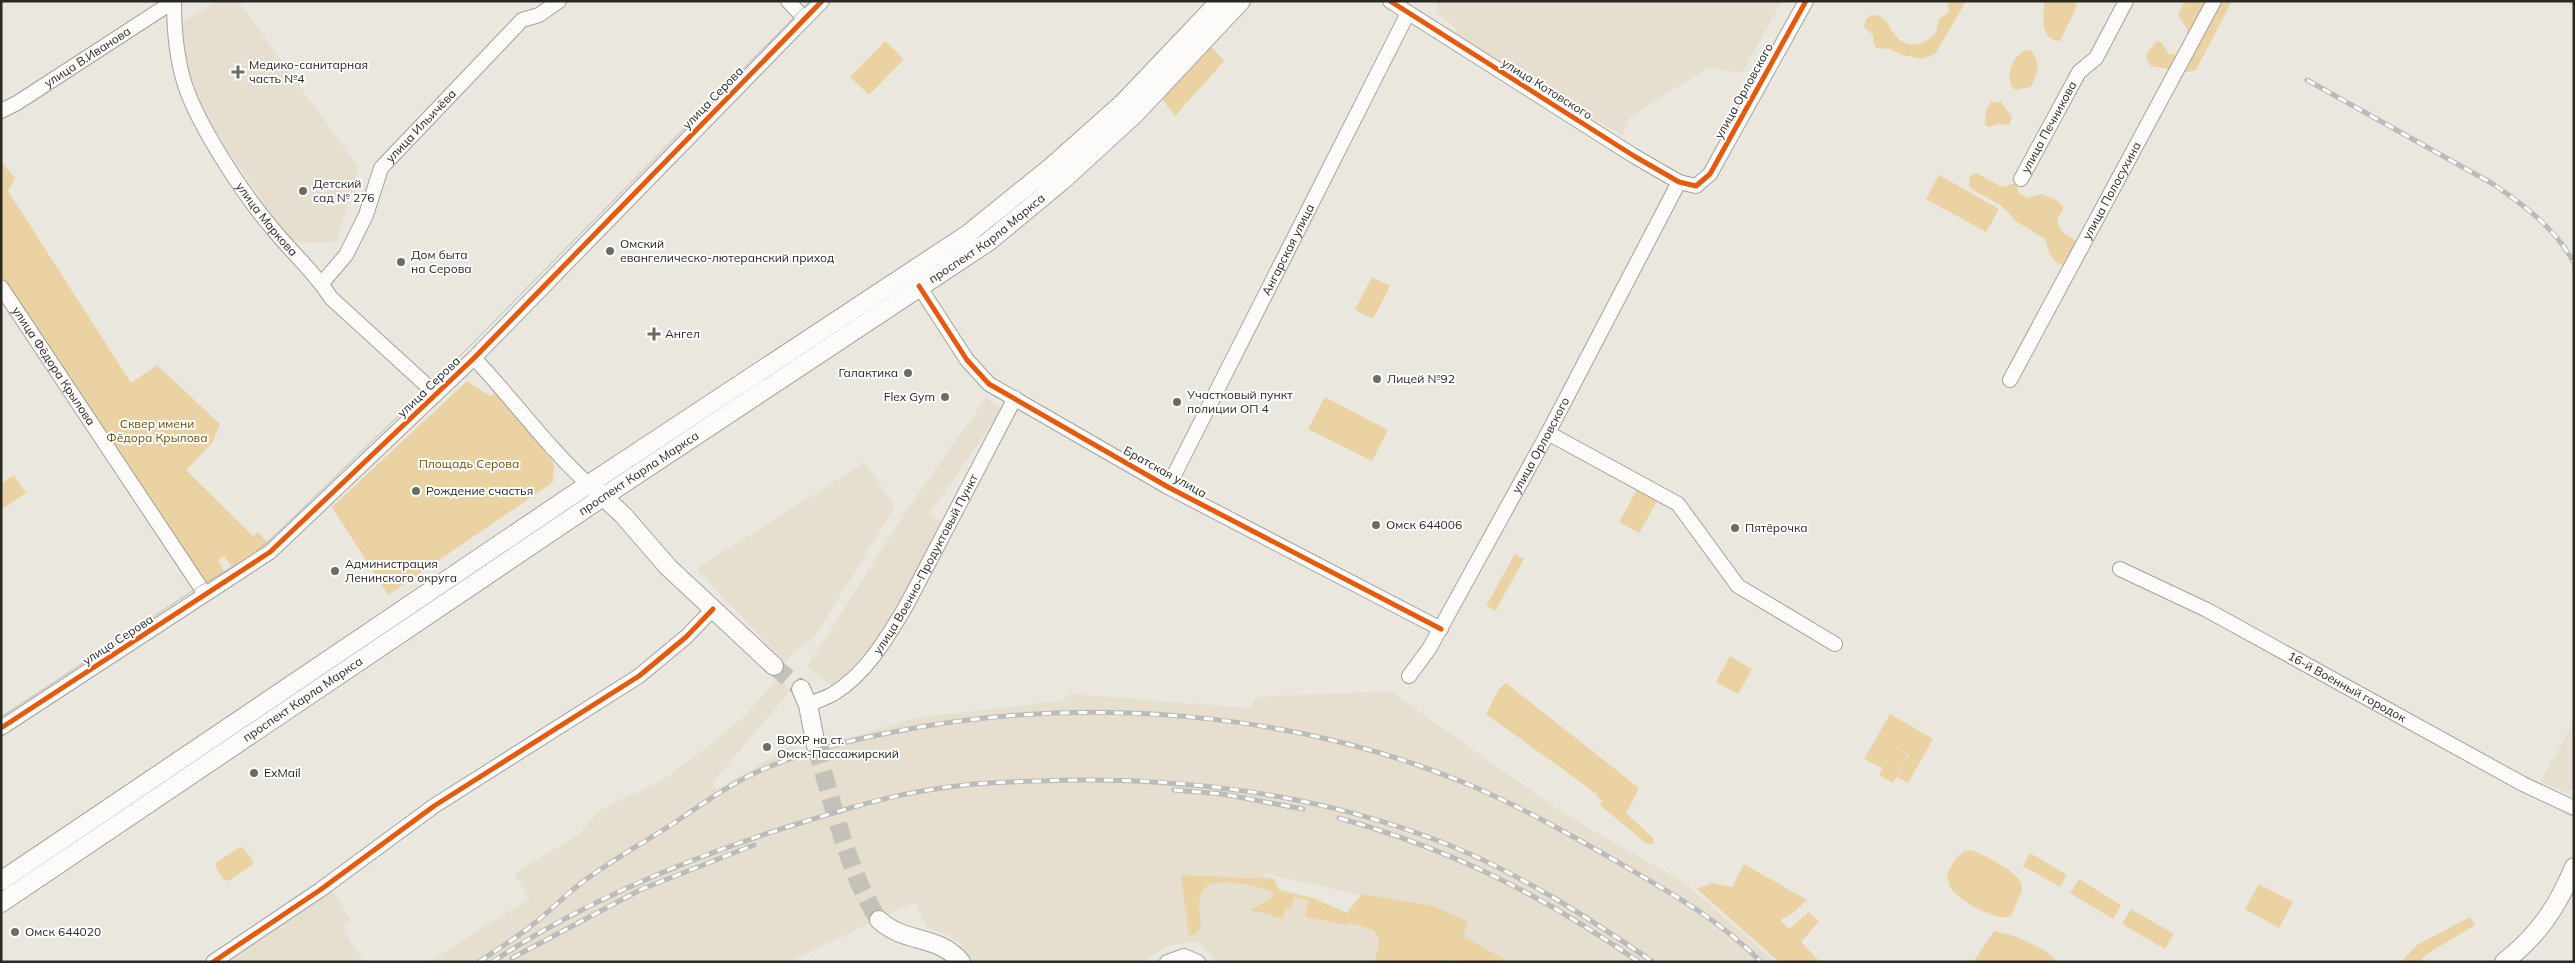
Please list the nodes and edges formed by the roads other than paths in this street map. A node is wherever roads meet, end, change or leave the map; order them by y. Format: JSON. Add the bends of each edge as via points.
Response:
{"nodes":[{"id":1,"x":174,"y":1,"type":"edge"},
{"id":2,"x":558,"y":1,"type":"edge"},
{"id":3,"x":788,"y":1,"type":"edge"},
{"id":4,"x":822,"y":1,"type":"edge"},
{"id":5,"x":1220,"y":1,"type":"edge"},
{"id":6,"x":1241,"y":1,"type":"edge"},
{"id":7,"x":1390,"y":1,"type":"edge"},
{"id":8,"x":1806,"y":1,"type":"edge"},
{"id":9,"x":2126,"y":1,"type":"edge"},
{"id":10,"x":2214,"y":1,"type":"edge"},
{"id":11,"x":1408,"y":12,"type":"junction"},
{"id":12,"x":805,"y":19,"type":"junction"},
{"id":13,"x":1,"y":111,"type":"edge"},
{"id":14,"x":2021,"y":179,"type":"dead end"},
{"id":15,"x":1678,"y":182,"type":"junction"},
{"id":16,"x":1696,"y":186,"type":"joint"},
{"id":17,"x":322,"y":284,"type":"junction"},
{"id":18,"x":919,"y":286,"type":"junction"},
{"id":19,"x":1,"y":287,"type":"edge"},
{"id":20,"x":474,"y":358,"type":"junction"},
{"id":21,"x":2010,"y":380,"type":"dead end"},
{"id":22,"x":436,"y":394,"type":"junction"},
{"id":23,"x":1015,"y":398,"type":"junction"},
{"id":24,"x":1548,"y":433,"type":"junction"},
{"id":25,"x":590,"y":485,"type":"junction"},
{"id":26,"x":1168,"y":487,"type":"junction"},
{"id":27,"x":603,"y":497,"type":"junction"},
{"id":28,"x":2120,"y":569,"type":"dead end"},
{"id":29,"x":205,"y":594,"type":"junction"},
{"id":30,"x":713,"y":609,"type":"junction"},
{"id":31,"x":1440,"y":629,"type":"junction"},
{"id":32,"x":1835,"y":644,"type":"dead end"},
{"id":33,"x":774,"y":666,"type":"tunnel mouth"},
{"id":34,"x":336,"y":667,"type":"junction"},
{"id":35,"x":1409,"y":676,"type":"dead end"},
{"id":36,"x":804,"y":697,"type":"joint"},
{"id":37,"x":1,"y":728,"type":"edge"},
{"id":38,"x":816,"y":746,"type":"tunnel mouth"},
{"id":39,"x":2574,"y":808,"type":"edge"},
{"id":40,"x":2574,"y":867,"type":"edge"},
{"id":41,"x":8,"y":876,"type":"edge"},
{"id":42,"x":26,"y":887,"type":"junction"},
{"id":43,"x":1,"y":903,"type":"edge"},
{"id":44,"x":879,"y":920,"type":"tunnel mouth"},
{"id":45,"x":1197,"y":961,"type":"edge"},
{"id":46,"x":213,"y":962,"type":"edge"},
{"id":47,"x":962,"y":962,"type":"edge"},
{"id":48,"x":1167,"y":962,"type":"edge"},
{"id":49,"x":2504,"y":962,"type":"edge"}],
"edges":[{"from":1,"to":13,"type":"street","name":"улица В.Иванова"},
{"from":1,"to":17,"type":"street","name":"улица Маркова","via":[[178,57],[185,85],[196,109],[229,168],[270,226]]},
{"from":2,"to":17,"type":"street","name":"улица Ильичёва","via":[[539,15],[522,20],[381,168],[366,215],[346,255]]},
{"from":3,"to":12,"type":"street"},
{"from":4,"to":12,"type":"street","name":"улица Серова"},
{"from":5,"to":25,"type":"main road","name":"проспект Карла Маркса","via":[[1130,96],[1003,208]]},
{"from":6,"to":18,"type":"main road","name":"проспект Карла Маркса","via":[[1158,91],[1062,180],[988,242]]},
{"from":7,"to":11,"type":"street","name":"улица Котовского"},
{"from":8,"to":16,"type":"street","name":"улица Орловского","via":[[1710,174]]},
{"from":9,"to":14,"type":"street","name":"улица Печникова","via":[[2096,58],[2079,72]]},
{"from":10,"to":21,"type":"street","name":"улица Полосухина"},
{"from":11,"to":15,"type":"street","name":"улица Котовского"},
{"from":11,"to":26,"type":"street","name":"Ангарская улица"},
{"from":12,"to":20,"type":"street","name":"улица Серова"},
{"from":15,"to":16,"type":"street","name":"улица Котовского"},
{"from":15,"to":24,"type":"street","name":"улица Орловского"},
{"from":17,"to":22,"type":"street","name":"улица Маркова","via":[[331,298]]},
{"from":18,"to":23,"type":"street","name":"Братская улица","via":[[980,376]]},
{"from":18,"to":27,"type":"main road","name":"проспект Карла Маркса"},
{"from":19,"to":29,"type":"street","name":"улица Фёдора Крылова"},
{"from":20,"to":22,"type":"street","name":"улица Серова"},
{"from":20,"to":25,"type":"street"},
{"from":22,"to":29,"type":"street","name":"улица Серова","via":[[270,552]]},
{"from":23,"to":26,"type":"street","name":"Братская улица"},
{"from":23,"to":36,"type":"street","name":"улица Военно-Продуктовый Пункт","via":[[910,598],[872,658],[833,694]]},
{"from":24,"to":31,"type":"street","name":"улица Орловского"},
{"from":24,"to":32,"type":"street","via":[[1678,504],[1738,586]]},
{"from":25,"to":27,"type":"main road"},
{"from":25,"to":34,"type":"main road","name":"проспект Карла Маркса"},
{"from":26,"to":31,"type":"street","name":"Братская улица"},
{"from":27,"to":30,"type":"main road","via":[[668,567]]},
{"from":27,"to":34,"type":"main road","name":"проспект Карла Маркса"},
{"from":28,"to":39,"type":"street","name":"16-й Военный городок","via":[[2207,610],[2523,784]]},
{"from":29,"to":37,"type":"street","name":"улица Серова"},
{"from":30,"to":33,"type":"main road"},
{"from":30,"to":46,"type":"street","via":[[686,637],[639,676],[434,806],[320,890]]},
{"from":31,"to":35,"type":"street","name":"улица Орловского"},
{"from":34,"to":41,"type":"main road","name":"проспект Карла Маркса"},
{"from":34,"to":42,"type":"main road","name":"проспект Карла Маркса"},
{"from":36,"to":38,"type":"main road"},
{"from":40,"to":49,"type":"main road","via":[[2548,919],[2525,945]]},
{"from":41,"to":42,"type":"main road"},
{"from":42,"to":43,"type":"main road","name":"проспект Карла Маркса"},
{"from":44,"to":47,"type":"main road","via":[[890,930],[944,947]]},
{"from":45,"to":48,"type":"street","via":[[1184,956]]}]}
